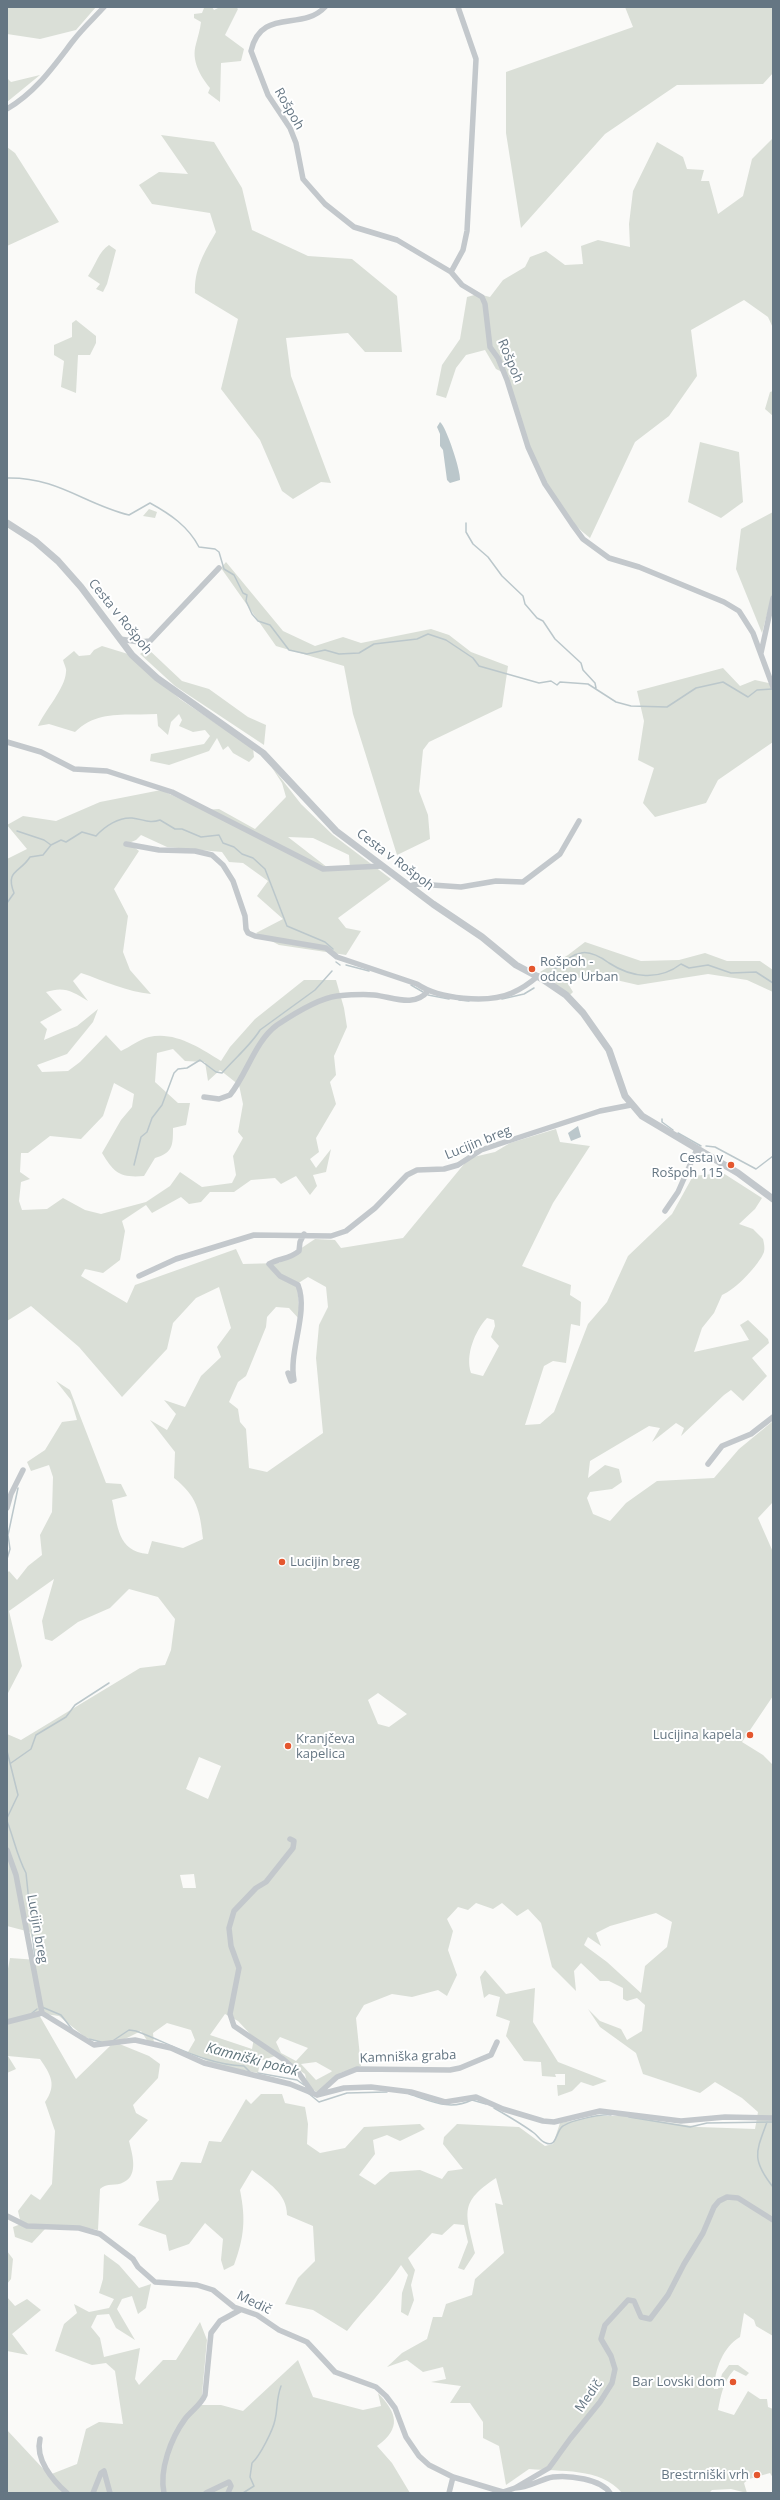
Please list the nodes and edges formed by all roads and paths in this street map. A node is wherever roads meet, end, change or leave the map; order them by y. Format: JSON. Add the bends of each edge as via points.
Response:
{"nodes":[{"id":1,"x":104,"y":7,"type":"edge"},
{"id":2,"x":325,"y":7,"type":"edge"},
{"id":3,"x":458,"y":7,"type":"edge"},
{"id":4,"x":7,"y":109,"type":"edge"},
{"id":5,"x":452,"y":272,"type":"junction"},
{"id":6,"x":7,"y":523,"type":"edge"},
{"id":7,"x":219,"y":568,"type":"dead end"},
{"id":8,"x":773,"y":598,"type":"edge"},
{"id":9,"x":120,"y":639,"type":"junction"},
{"id":10,"x":761,"y":653,"type":"junction"},
{"id":11,"x":773,"y":687,"type":"edge"},
{"id":12,"x":7,"y":742,"type":"edge"},
{"id":13,"x":579,"y":821,"type":"dead end"},
{"id":14,"x":126,"y":844,"type":"dead end"},
{"id":15,"x":382,"y":866,"type":"junction"},
{"id":16,"x":409,"y":886,"type":"junction"},
{"id":17,"x":538,"y":976,"type":"junction"},
{"id":18,"x":428,"y":991,"type":"junction"},
{"id":19,"x":204,"y":1097,"type":"dead end"},
{"id":20,"x":631,"y":1105,"type":"junction"},
{"id":21,"x":697,"y":1149,"type":"junction"},
{"id":22,"x":773,"y":1199,"type":"edge"},
{"id":23,"x":664,"y":1211,"type":"dead end"},
{"id":24,"x":304,"y":1234,"type":"junction"},
{"id":25,"x":139,"y":1276,"type":"dead end"},
{"id":26,"x":288,"y":1373,"type":"dead end"},
{"id":27,"x":773,"y":1417,"type":"edge"},
{"id":28,"x":708,"y":1464,"type":"dead end"},
{"id":29,"x":23,"y":1470,"type":"dead end"},
{"id":30,"x":7,"y":1508,"type":"edge"},
{"id":31,"x":290,"y":1839,"type":"dead end"},
{"id":32,"x":7,"y":1850,"type":"edge"},
{"id":33,"x":42,"y":2013,"type":"junction"},
{"id":34,"x":7,"y":2022,"type":"edge"},
{"id":35,"x":496,"y":2042,"type":"dead end"},
{"id":36,"x":310,"y":2092,"type":"junction"},
{"id":37,"x":773,"y":2118,"type":"edge"},
{"id":38,"x":7,"y":2216,"type":"edge"},
{"id":39,"x":773,"y":2220,"type":"edge"},
{"id":40,"x":240,"y":2310,"type":"junction"},
{"id":41,"x":40,"y":2439,"type":"dead end"},
{"id":42,"x":453,"y":2477,"type":"junction"},
{"id":43,"x":515,"y":2488,"type":"junction"},
{"id":44,"x":67,"y":2493,"type":"edge"},
{"id":45,"x":93,"y":2493,"type":"edge"},
{"id":46,"x":110,"y":2493,"type":"edge"},
{"id":47,"x":164,"y":2493,"type":"edge"},
{"id":48,"x":206,"y":2493,"type":"edge"},
{"id":49,"x":228,"y":2493,"type":"edge"},
{"id":50,"x":450,"y":2493,"type":"edge"},
{"id":51,"x":610,"y":2493,"type":"edge"}],
"edges":[{"from":1,"to":4,"type":"street","via":[[73,40],[46,77],[20,101]]},
{"from":2,"to":5,"type":"street","name":"Rošpoh","via":[[316,15],[267,26],[258,33],[251,51],[268,95],[290,128],[296,143],[303,179],[325,204],[354,227],[397,240]]},
{"from":3,"to":5,"type":"street","via":[[473,46],[476,74],[466,231],[463,250]]},
{"from":5,"to":10,"type":"street","name":"Rošpoh","via":[[462,285],[482,297],[486,304],[490,346],[507,380],[536,466],[545,484],[584,539],[609,558],[639,567],[735,608],[747,621]]},
{"from":6,"to":9,"type":"street","name":"Cesta v Rošpoh","via":[[35,541],[63,566]]},
{"from":7,"to":9,"type":"street","via":[[150,641]]},
{"from":8,"to":10,"type":"street"},
{"from":9,"to":15,"type":"street","name":"Cesta v Rošpoh","via":[[132,655],[157,678],[263,753],[336,831]]},
{"from":10,"to":11,"type":"street","name":"Rošpoh"},
{"from":12,"to":15,"type":"street","via":[[41,752],[74,769],[106,771],[172,792],[323,869]]},
{"from":13,"to":16,"type":"street","via":[[560,854],[523,882],[496,881],[461,887],[418,884]]},
{"from":14,"to":18,"type":"street","via":[[212,855],[223,865],[233,881],[248,933],[264,939],[288,940],[326,948],[337,957],[417,984]]},
{"from":15,"to":16,"type":"street","name":"Cesta v Rošpoh"},
{"from":16,"to":17,"type":"street","name":"Cesta v Rošpoh","via":[[482,937],[518,966]]},
{"from":17,"to":18,"type":"street","via":[[511,993],[499,996],[448,996]]},
{"from":17,"to":20,"type":"street","name":"Cesta v Rošpoh","via":[[566,995],[592,1024],[609,1050],[625,1096]]},
{"from":18,"to":19,"type":"street","via":[[414,1001],[373,995],[338,996],[327,999],[289,1018],[270,1031],[230,1095],[219,1099]]},
{"from":20,"to":21,"type":"street","name":"Cesta v Rošpoh","via":[[642,1116]]},
{"from":20,"to":24,"type":"street","name":"Lucijin breg","via":[[600,1111],[481,1150],[458,1165],[444,1169],[417,1170],[407,1175],[375,1208],[346,1231],[331,1236]]},
{"from":21,"to":22,"type":"street","name":"Cesta v Rošpoh","via":[[738,1172]]},
{"from":21,"to":23,"type":"street","via":[[678,1192]]},
{"from":24,"to":25,"type":"street","name":"Lucijin breg","via":[[254,1234],[176,1259]]},
{"from":24,"to":26,"type":"street","via":[[299,1251],[291,1258],[278,1259],[270,1264],[280,1276],[298,1286],[300,1292],[300,1324],[294,1380],[292,1381]]},
{"from":27,"to":28,"type":"street","via":[[751,1434],[722,1446]]},
{"from":29,"to":30,"type":"street"},
{"from":31,"to":36,"type":"street","via":[[294,1842],[293,1848],[266,1882],[256,1888],[234,1911],[229,1928],[231,1946],[239,1968],[230,2014],[234,2026],[298,2072]]},
{"from":32,"to":33,"type":"street","name":"Lucijin breg","via":[[16,1875]]},
{"from":33,"to":34,"type":"street"},
{"from":33,"to":36,"type":"street","via":[[94,2045],[135,2040],[164,2047],[204,2063],[275,2080]]},
{"from":35,"to":36,"type":"street","name":"Kamniška graba","via":[[491,2055],[460,2068],[357,2069]]},
{"from":36,"to":37,"type":"street","via":[[371,2087],[411,2092],[445,2102],[476,2097],[503,2109],[554,2122],[600,2111],[681,2121],[726,2117]]},
{"from":38,"to":40,"type":"street","name":"Medič","via":[[27,2226],[80,2228],[100,2234],[133,2259],[155,2282],[204,2287],[213,2290]]},
{"from":39,"to":43,"type":"street","name":"Medič","via":[[735,2197],[727,2197],[717,2203],[703,2234],[668,2295],[650,2319],[642,2317],[634,2301],[628,2300],[605,2325],[601,2339],[615,2364],[612,2383],[557,2460],[549,2468]]},
{"from":40,"to":42,"type":"street","name":"Medič","via":[[257,2315],[279,2330],[307,2342],[335,2372],[376,2387],[395,2408],[406,2437],[419,2456],[429,2465]]},
{"from":40,"to":47,"type":"street","via":[[220,2321],[211,2333],[204,2395],[201,2403],[174,2435],[165,2466]]},
{"from":41,"to":44,"type":"street","via":[[41,2459],[53,2478]]},
{"from":42,"to":43,"type":"street","name":"Medič","via":[[504,2492]]},
{"from":42,"to":50,"type":"street"},
{"from":43,"to":51,"type":"street","via":[[558,2478],[594,2481],[603,2484]]},
{"from":45,"to":46,"type":"street","via":[[104,2471]]},
{"from":48,"to":49,"type":"street","via":[[229,2482],[231,2486]]}]}
